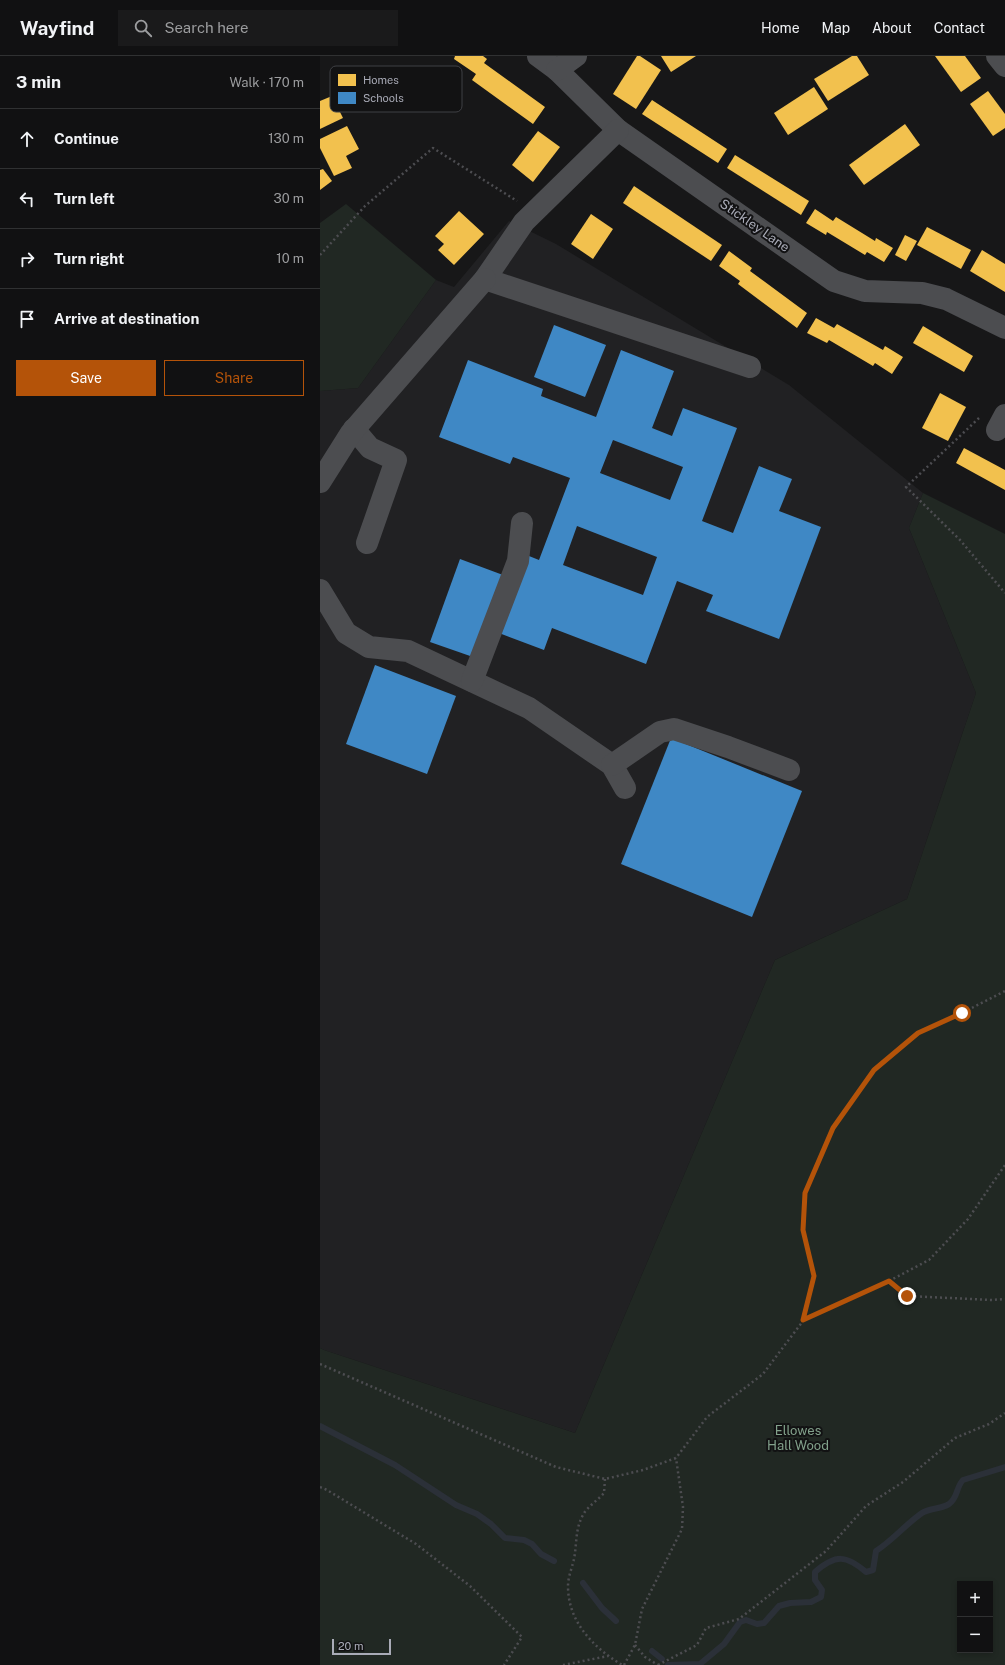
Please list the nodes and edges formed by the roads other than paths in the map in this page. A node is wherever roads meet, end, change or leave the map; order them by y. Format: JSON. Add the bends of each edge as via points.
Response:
{"nodes":[{"id":1,"x":538,"y":56,"type":"edge"},
{"id":2,"x":576,"y":56,"type":"edge"},
{"id":3,"x":997,"y":56,"type":"edge"},
{"id":4,"x":1005,"y":66,"type":"edge"},
{"id":5,"x":557,"y":70,"type":"junction"},
{"id":6,"x":618,"y":130,"type":"junction"},
{"id":7,"x":485,"y":278,"type":"junction"},
{"id":8,"x":1005,"y":328,"type":"edge"},
{"id":9,"x":750,"y":368,"type":"dead end"},
{"id":10,"x":354,"y":430,"type":"junction"},
{"id":11,"x":320,"y":482,"type":"edge"},
{"id":12,"x":522,"y":524,"type":"dead end"},
{"id":13,"x":367,"y":543,"type":"dead end"},
{"id":14,"x":320,"y":590,"type":"edge"},
{"id":15,"x":472,"y":681,"type":"junction"},
{"id":16,"x":612,"y":765,"type":"junction"},
{"id":17,"x":789,"y":770,"type":"dead end"},
{"id":18,"x":625,"y":788,"type":"dead end"}],
"edges":[{"from":1,"to":5,"type":"street","name":"Stickley Lane"},
{"from":2,"to":5,"type":"street"},
{"from":3,"to":4,"type":"street"},
{"from":5,"to":6,"type":"street","name":"Stickley Lane"},
{"from":6,"to":7,"type":"street","via":[[530,217]]},
{"from":6,"to":8,"type":"street","name":"Stickley Lane","via":[[834,280],[865,291],[922,293],[946,299]]},
{"from":7,"to":9,"type":"street"},
{"from":7,"to":10,"type":"street"},
{"from":10,"to":11,"type":"street"},
{"from":10,"to":13,"type":"street","via":[[370,448],[396,460]]},
{"from":12,"to":15,"type":"street","via":[[518,562]]},
{"from":14,"to":15,"type":"street","via":[[346,633],[370,647],[408,651]]},
{"from":15,"to":16,"type":"street","via":[[529,708]]},
{"from":16,"to":17,"type":"street","via":[[660,732],[674,729]]},
{"from":16,"to":18,"type":"street"}]}
